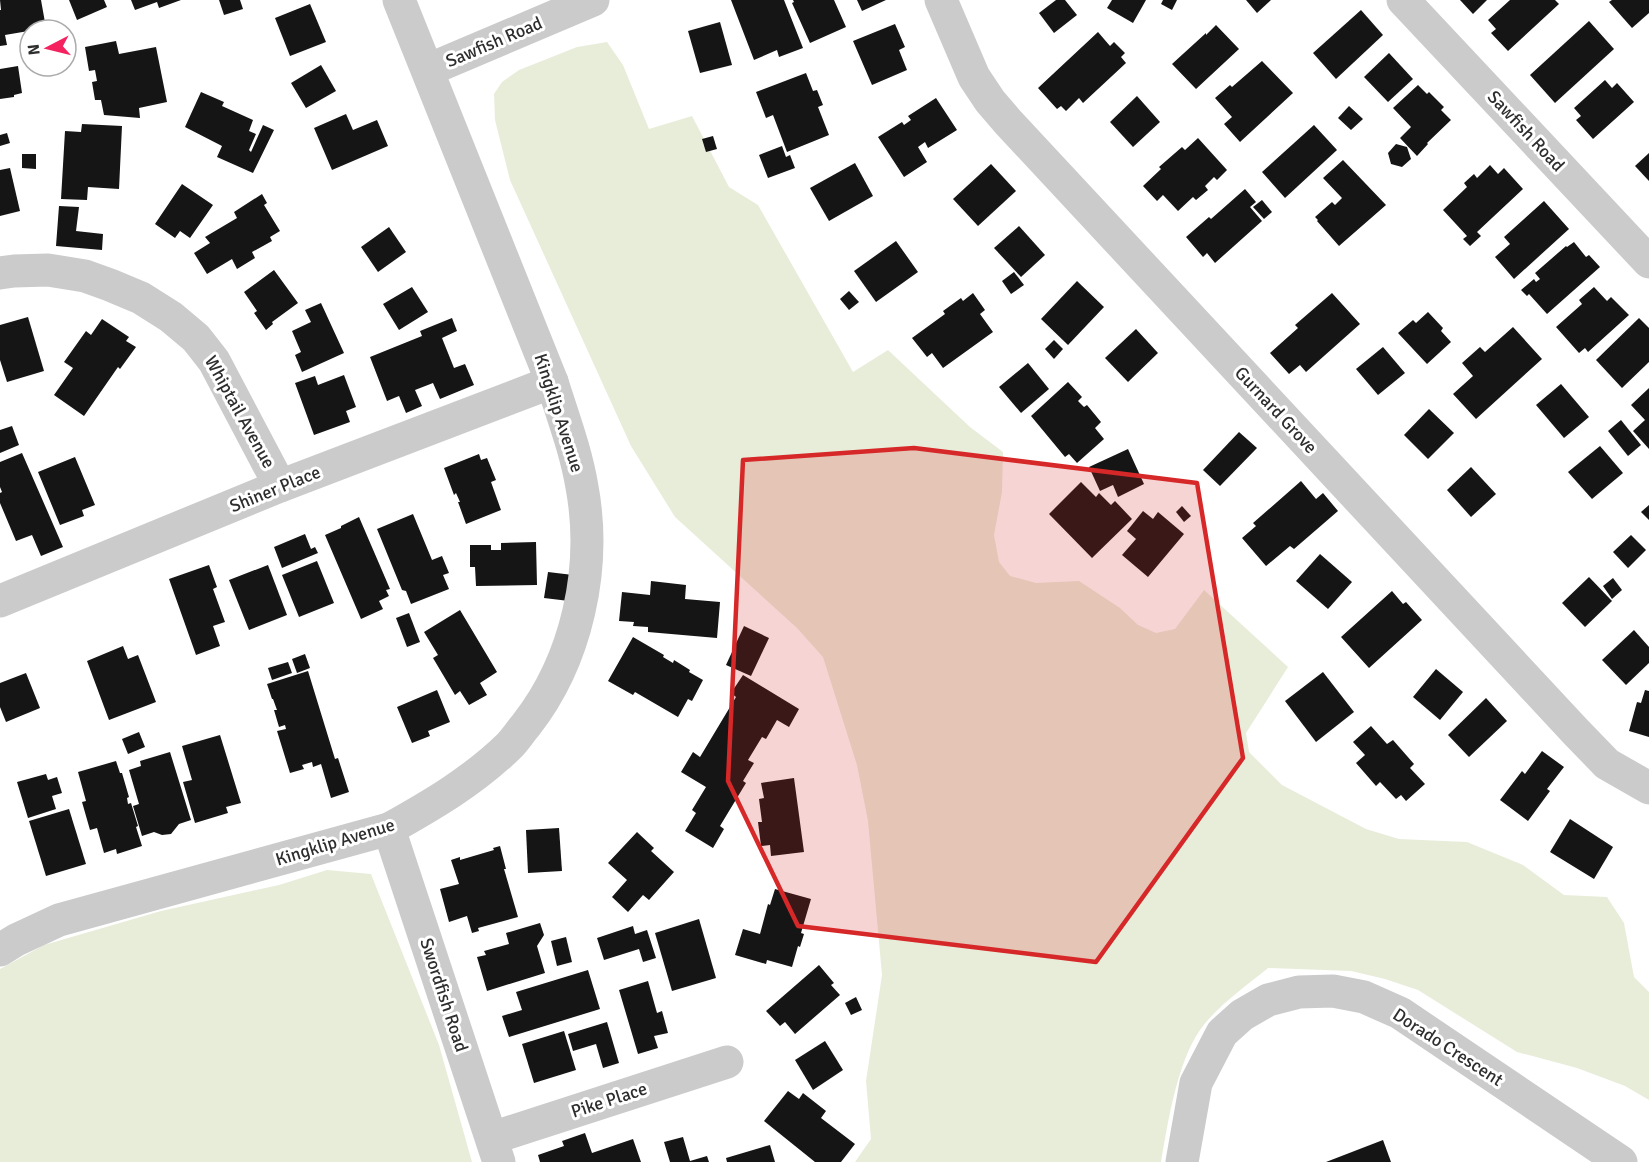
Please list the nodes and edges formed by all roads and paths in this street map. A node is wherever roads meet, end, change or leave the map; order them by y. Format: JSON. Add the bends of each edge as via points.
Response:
{"nodes":[{"id":1,"x":399,"y":0,"type":"edge"},
{"id":2,"x":593,"y":0,"type":"edge"},
{"id":3,"x":941,"y":0,"type":"edge"},
{"id":4,"x":1403,"y":0,"type":"edge"},
{"id":5,"x":428,"y":70,"type":"junction"},
{"id":6,"x":1649,"y":262,"type":"edge"},
{"id":7,"x":0,"y":273,"type":"edge"},
{"id":8,"x":552,"y":382,"type":"junction"},
{"id":9,"x":280,"y":486,"type":"junction"},
{"id":10,"x":0,"y":601,"type":"edge"},
{"id":11,"x":1649,"y":788,"type":"edge"},
{"id":12,"x":389,"y":829,"type":"junction"},
{"id":13,"x":0,"y":950,"type":"edge"},
{"id":14,"x":727,"y":1062,"type":"dead end"},
{"id":15,"x":495,"y":1150,"type":"edge"},
{"id":16,"x":1182,"y":1162,"type":"edge"},
{"id":17,"x":1621,"y":1162,"type":"edge"}],
"edges":[{"from":1,"to":5,"type":"street","name":"Kingklip Avenue"},
{"from":2,"to":5,"type":"street","name":"Sawfish Road"},
{"from":3,"to":11,"type":"street","name":"Gurnard Grove","via":[[974,77],[1008,122],[1576,732],[1607,764]]},
{"from":4,"to":6,"type":"street","name":"Sawfish Road"},
{"from":5,"to":8,"type":"street","name":"Kingklip Avenue"},
{"from":7,"to":9,"type":"street","name":"Whiptail Avenue","via":[[48,270],[85,276],[141,298],[171,317],[196,338],[214,361]]},
{"from":8,"to":9,"type":"street","name":"Shiner Place"},
{"from":8,"to":12,"type":"street","name":"Kingklip Avenue","via":[[571,438],[588,530],[585,576],[564,660],[549,692],[510,745],[457,789]]},
{"from":9,"to":10,"type":"street","name":"Shiner Place"},
{"from":12,"to":13,"type":"street","name":"Kingklip Avenue","via":[[59,921]]},
{"from":12,"to":15,"type":"street","name":"Swordfish Road"},
{"from":14,"to":15,"type":"street","name":"Pike Place"},
{"from":16,"to":17,"type":"street","name":"Dorado Crescent","via":[[1196,1083],[1222,1033],[1268,1000],[1299,992],[1333,991],[1365,997],[1400,1013]]}]}
